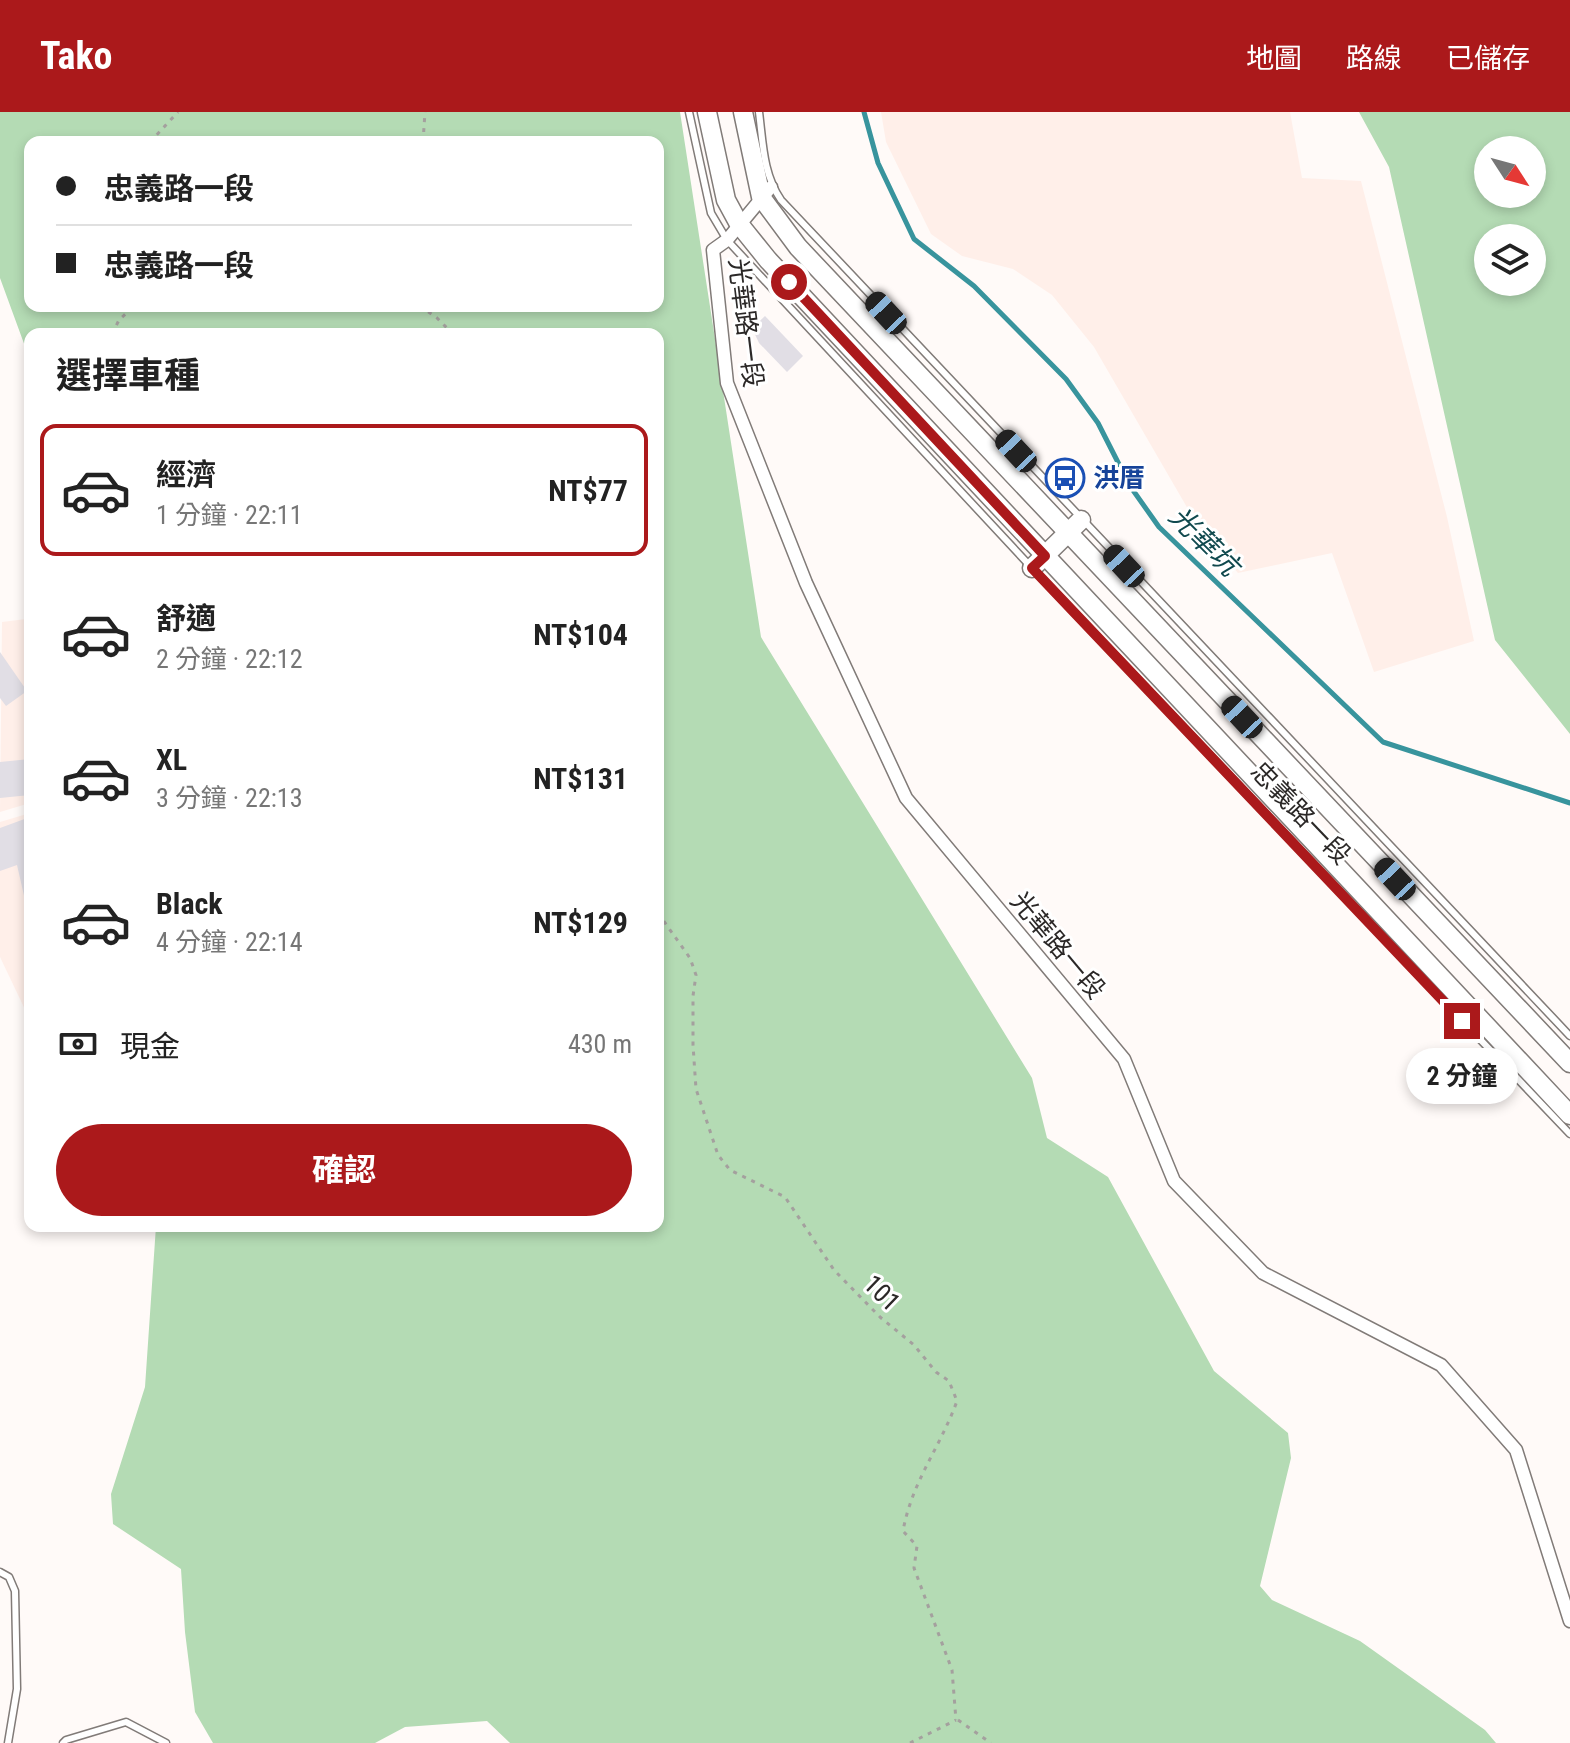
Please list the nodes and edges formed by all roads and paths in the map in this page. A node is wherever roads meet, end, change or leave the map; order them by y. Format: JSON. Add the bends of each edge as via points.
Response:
{"nodes":[{"id":1,"x":178,"y":112,"type":"edge"},
{"id":2,"x":425,"y":112,"type":"edge"},
{"id":3,"x":689,"y":112,"type":"edge"},
{"id":4,"x":707,"y":112,"type":"edge"},
{"id":5,"x":743,"y":112,"type":"edge"},
{"id":6,"x":759,"y":112,"type":"edge"},
{"id":7,"x":156,"y":136,"type":"edge"},
{"id":8,"x":423,"y":136,"type":"edge"},
{"id":9,"x":766,"y":192,"type":"junction"},
{"id":10,"x":739,"y":224,"type":"junction"},
{"id":11,"x":727,"y":240,"type":"junction"},
{"id":12,"x":128,"y":312,"type":"edge"},
{"id":13,"x":428,"y":312,"type":"edge"},
{"id":14,"x":115,"y":328,"type":"edge"},
{"id":15,"x":447,"y":328,"type":"edge"},
{"id":16,"x":1081,"y":520,"type":"junction"},
{"id":17,"x":1067,"y":533,"type":"junction"},
{"id":18,"x":1039,"y":562,"type":"junction"},
{"id":19,"x":664,"y":921,"type":"edge"},
{"id":20,"x":1570,"y":1036,"type":"edge"},
{"id":21,"x":1570,"y":1063,"type":"edge"},
{"id":22,"x":1570,"y":1115,"type":"edge"},
{"id":23,"x":1570,"y":1134,"type":"edge"},
{"id":24,"x":0,"y":1572,"type":"edge"},
{"id":25,"x":1570,"y":1621,"type":"edge"},
{"id":26,"x":956,"y":1720,"type":"junction"},
{"id":27,"x":8,"y":1743,"type":"edge"},
{"id":28,"x":63,"y":1743,"type":"edge"},
{"id":29,"x":166,"y":1743,"type":"edge"},
{"id":30,"x":910,"y":1743,"type":"edge"},
{"id":31,"x":991,"y":1743,"type":"edge"}],
"edges":[{"from":1,"to":7,"type":"path"},
{"from":2,"to":8,"type":"path"},
{"from":3,"to":11,"type":"lane","name":"忠義路一段","via":[[711,213]]},
{"from":4,"to":10,"type":"main road","name":"忠義路一段","via":[[726,200]]},
{"from":5,"to":9,"type":"main road","name":"忠義路一段"},
{"from":6,"to":9,"type":"lane","name":"忠義路一段"},
{"from":9,"to":10,"type":"street","name":"光華路一段"},
{"from":9,"to":16,"type":"lane","name":"忠義路一段","via":[[800,221]]},
{"from":9,"to":17,"type":"main road","name":"忠義路一段","via":[[808,258]]},
{"from":10,"to":11,"type":"street","name":"光華路一段"},
{"from":10,"to":18,"type":"main road","name":"忠義路一段"},
{"from":11,"to":18,"type":"lane","name":"忠義路一段"},
{"from":11,"to":25,"type":"street","name":"光華路一段","via":[[713,250],[727,383],[806,583],[906,798],[1124,1059],[1174,1181],[1263,1273],[1441,1365],[1516,1450]]},
{"from":12,"to":14,"type":"path"},
{"from":13,"to":15,"type":"path"},
{"from":16,"to":17,"type":"main road"},
{"from":16,"to":20,"type":"lane","name":"忠義路一段"},
{"from":17,"to":18,"type":"main road"},
{"from":17,"to":21,"type":"main road","name":"忠義路一段"},
{"from":18,"to":22,"type":"main road","name":"忠義路一段"},
{"from":18,"to":23,"type":"lane","name":"忠義路一段"},
{"from":19,"to":26,"type":"path","name":"101","via":[[696,975],[696,1089],[718,1155],[730,1170],[785,1197],[834,1270],[949,1381],[957,1401],[910,1496],[903,1531],[917,1546],[914,1568],[952,1670]]},
{"from":24,"to":27,"type":"lane","via":[[15,1591],[17,1689]]},
{"from":26,"to":30,"type":"path"},
{"from":26,"to":31,"type":"path"},
{"from":28,"to":29,"type":"lane","via":[[126,1722]]}]}
